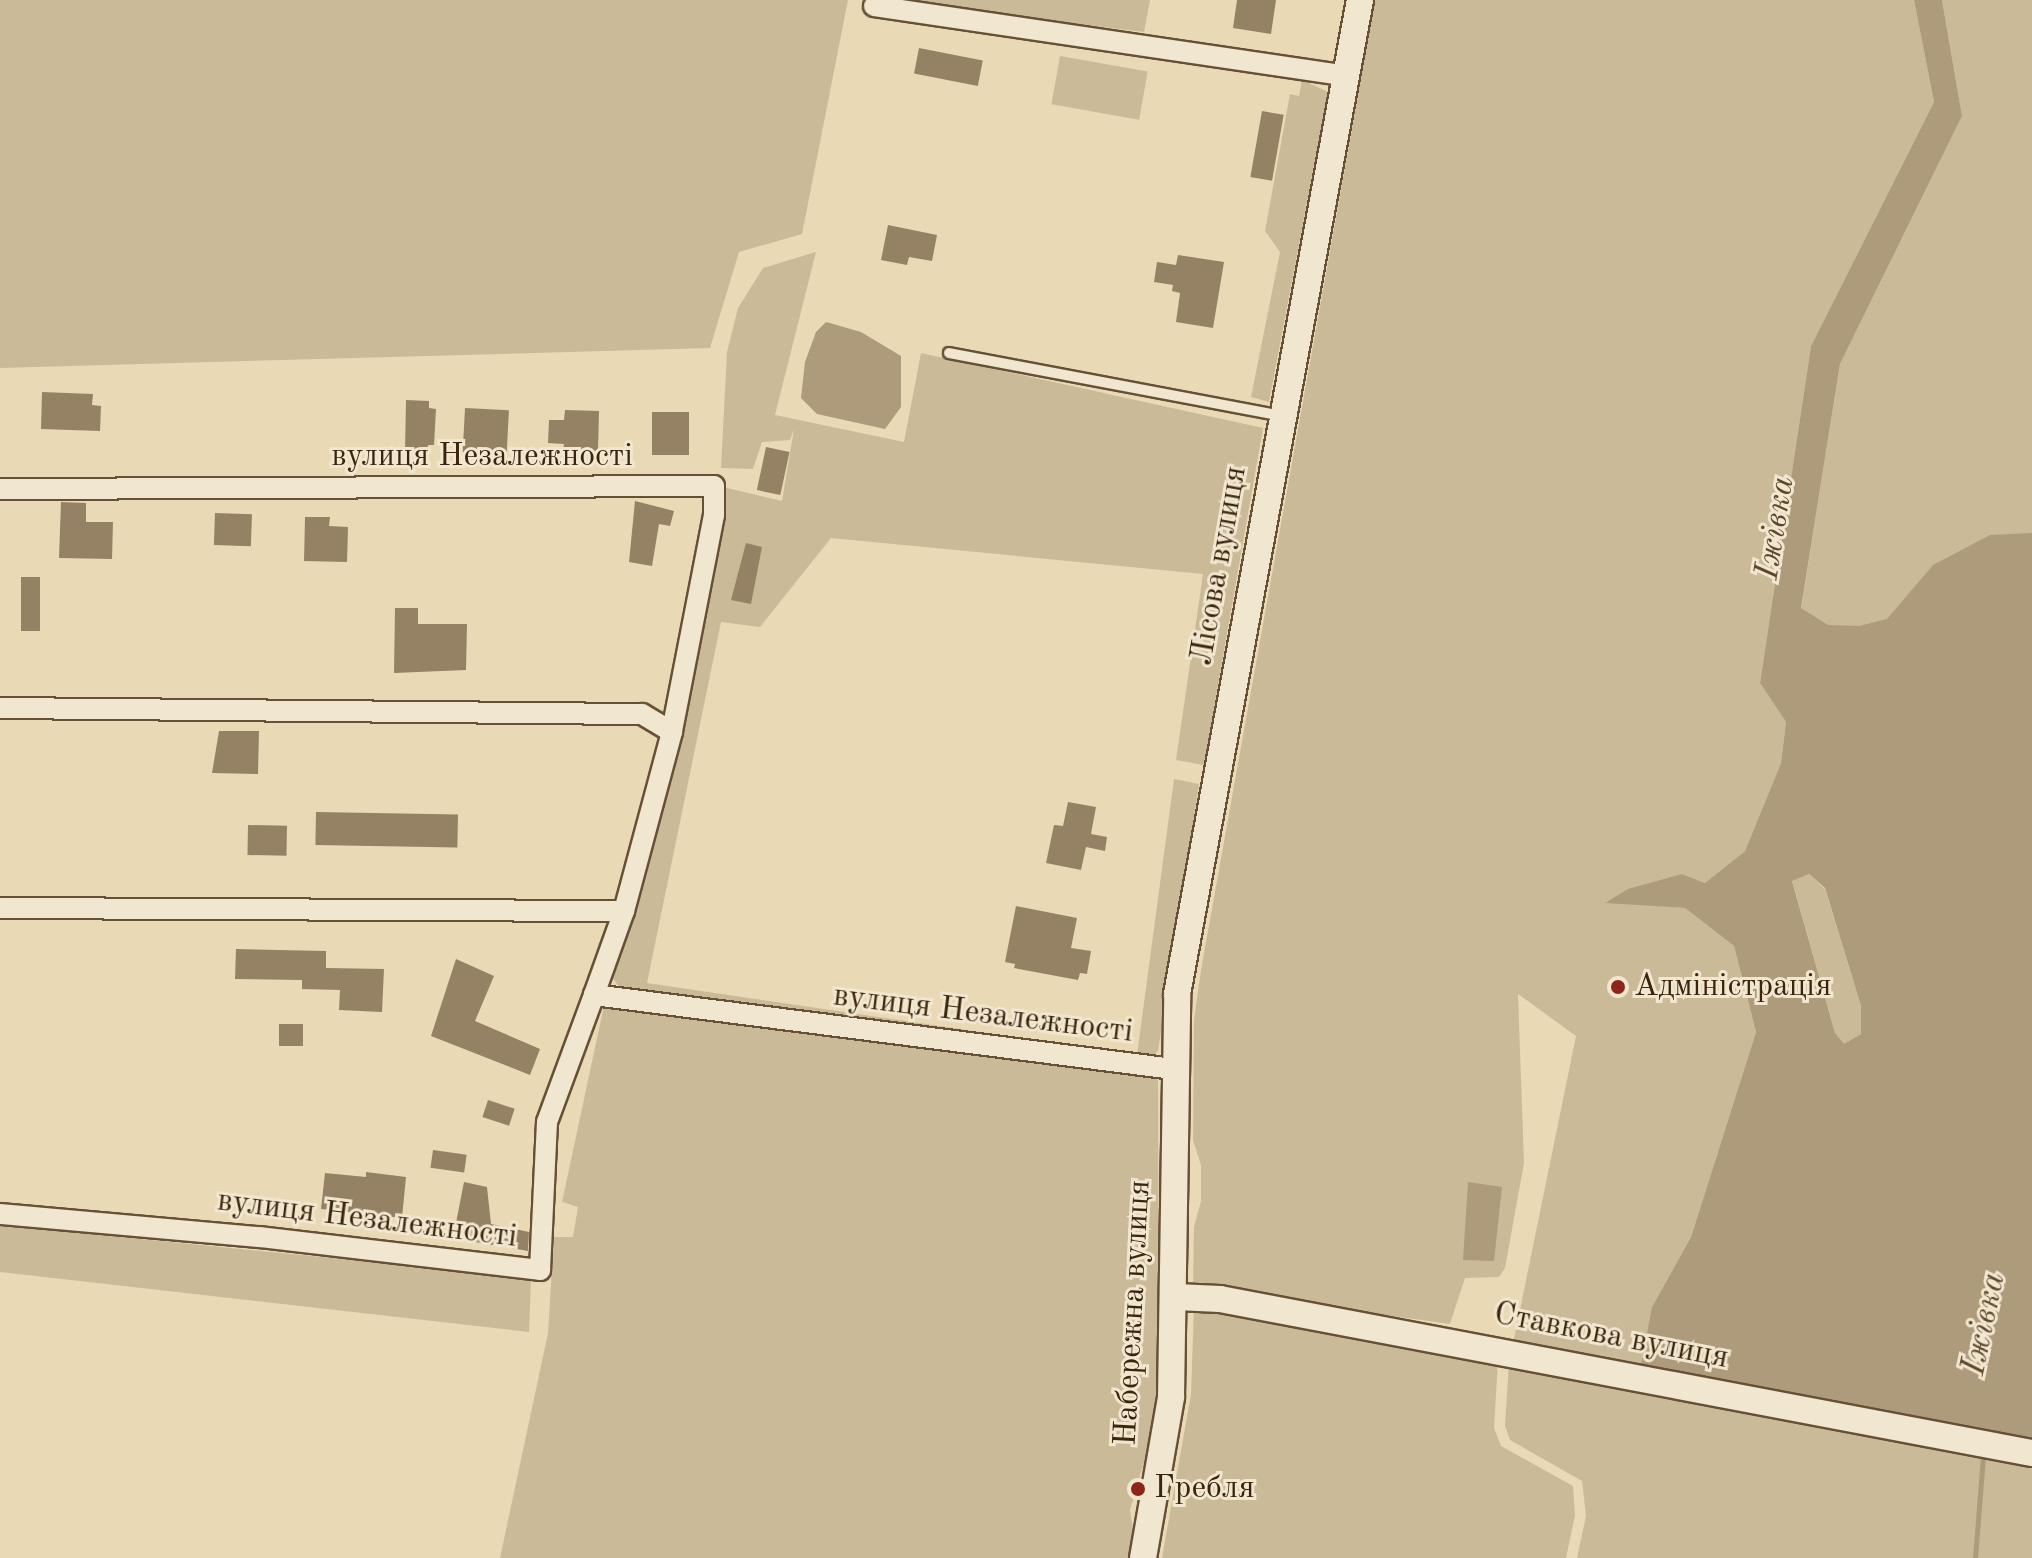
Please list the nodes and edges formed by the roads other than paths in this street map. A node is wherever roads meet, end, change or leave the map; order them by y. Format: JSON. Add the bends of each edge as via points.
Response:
{"nodes":[{"id":1,"x":1360,"y":0,"type":"edge"},
{"id":2,"x":874,"y":6,"type":"dead end"},
{"id":3,"x":1346,"y":76,"type":"junction"},
{"id":4,"x":949,"y":353,"type":"dead end"},
{"id":5,"x":1282,"y":416,"type":"junction"},
{"id":6,"x":0,"y":489,"type":"edge"},
{"id":7,"x":0,"y":708,"type":"edge"},
{"id":8,"x":672,"y":732,"type":"junction"},
{"id":9,"x":0,"y":908,"type":"edge"},
{"id":10,"x":624,"y":911,"type":"junction"},
{"id":11,"x":594,"y":995,"type":"junction"},
{"id":12,"x":1173,"y":1069,"type":"junction"},
{"id":13,"x":0,"y":1214,"type":"edge"},
{"id":14,"x":1176,"y":1297,"type":"junction"},
{"id":15,"x":2032,"y":1453,"type":"edge"},
{"id":16,"x":1143,"y":1558,"type":"edge"}],
"edges":[{"from":1,"to":3,"type":"street","name":"Лісова вулиця"},
{"from":2,"to":3,"type":"street"},
{"from":3,"to":5,"type":"street","name":"Лісова вулиця"},
{"from":4,"to":5,"type":"lane"},
{"from":5,"to":12,"type":"street","name":"Лісова вулиця","via":[[1177,994]]},
{"from":6,"to":8,"type":"street","name":"вулиця Незалежності","via":[[714,486],[714,515]]},
{"from":7,"to":8,"type":"street","via":[[642,714]]},
{"from":8,"to":10,"type":"street","name":"вулиця Незалежності"},
{"from":9,"to":10,"type":"street"},
{"from":10,"to":11,"type":"street","name":"вулиця Незалежності"},
{"from":11,"to":12,"type":"street","name":"вулиця Незалежності"},
{"from":11,"to":13,"type":"street","name":"вулиця Незалежності","via":[[547,1122],[540,1270]]},
{"from":12,"to":14,"type":"street","name":"Набережна вулиця"},
{"from":14,"to":15,"type":"street","name":"Ставкова вулиця","via":[[1236,1301]]},
{"from":14,"to":16,"type":"street","name":"Набережна вулиця","via":[[1171,1397]]}]}
